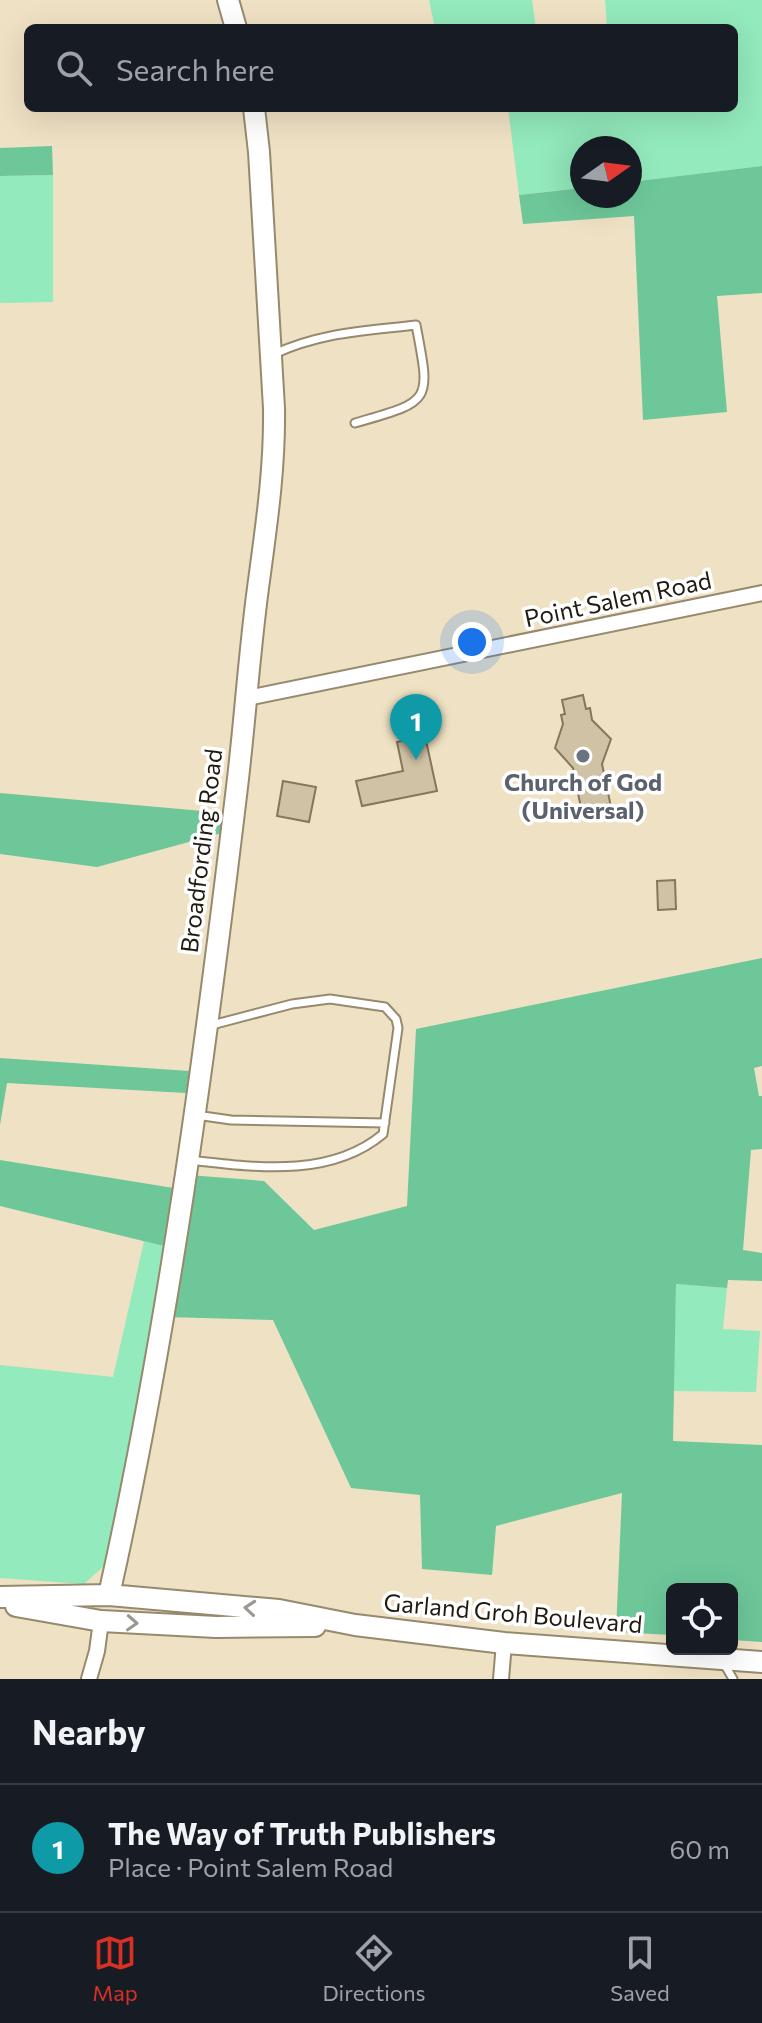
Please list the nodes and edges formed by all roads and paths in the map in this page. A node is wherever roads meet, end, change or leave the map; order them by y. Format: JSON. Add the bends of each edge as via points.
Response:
{"nodes":[{"id":1,"x":228,"y":0,"type":"edge"},
{"id":2,"x":235,"y":24,"type":"edge"},
{"id":3,"x":254,"y":112,"type":"edge"},
{"id":4,"x":272,"y":355,"type":"junction"},
{"id":5,"x":355,"y":423,"type":"dead end"},
{"id":6,"x":762,"y":593,"type":"edge"},
{"id":7,"x":247,"y":698,"type":"junction"},
{"id":8,"x":206,"y":1027,"type":"junction"},
{"id":9,"x":194,"y":1115,"type":"junction"},
{"id":10,"x":385,"y":1123,"type":"junction"},
{"id":11,"x":188,"y":1160,"type":"junction"},
{"id":12,"x":109,"y":1595,"type":"junction"},
{"id":13,"x":0,"y":1600,"type":"edge"},
{"id":14,"x":27,"y":1608,"type":"junction"},
{"id":15,"x":101,"y":1621,"type":"junction"},
{"id":16,"x":355,"y":1625,"type":"junction"},
{"id":17,"x":216,"y":1627,"type":"junction"},
{"id":18,"x":504,"y":1643,"type":"junction"},
{"id":19,"x":719,"y":1657,"type":"junction"},
{"id":20,"x":762,"y":1662,"type":"edge"},
{"id":21,"x":89,"y":1679,"type":"edge"},
{"id":22,"x":501,"y":1679,"type":"edge"},
{"id":23,"x":733,"y":1679,"type":"edge"}],
"edges":[{"from":1,"to":2,"type":"street"},
{"from":3,"to":4,"type":"street","name":"Broadfording Road"},
{"from":4,"to":5,"type":"lane","via":[[328,335],[416,325],[426,374],[420,397],[394,412]]},
{"from":4,"to":7,"type":"street","name":"Broadfording Road","via":[[275,449]]},
{"from":6,"to":7,"type":"street","name":"Point Salem Road"},
{"from":7,"to":8,"type":"street","name":"Broadfording Road"},
{"from":8,"to":9,"type":"street","name":"Broadfording Road"},
{"from":8,"to":10,"type":"lane","via":[[330,999],[385,1007],[398,1028]]},
{"from":9,"to":10,"type":"lane"},
{"from":9,"to":11,"type":"street","name":"Broadfording Road"},
{"from":10,"to":11,"type":"lane","via":[[375,1141],[314,1166]]},
{"from":11,"to":12,"type":"street","name":"Broadfording Road","via":[[133,1489]]},
{"from":12,"to":13,"type":"street","name":"Garland Groh Boulevard"},
{"from":12,"to":14,"type":"street"},
{"from":16,"to":12,"type":"street","name":"Garland Groh Boulevard","one_way":true,"via":[[279,1610]]},
{"from":12,"to":17,"type":"street"},
{"from":13,"to":14,"type":"street","name":"Garland Groh Boulevard"},
{"from":14,"to":15,"type":"street","name":"Garland Groh Boulevard"},
{"from":15,"to":17,"type":"street","name":"Garland Groh Boulevard","one_way":true},
{"from":15,"to":21,"type":"street"},
{"from":16,"to":17,"type":"street","name":"Garland Groh Boulevard"},
{"from":16,"to":18,"type":"street","name":"Garland Groh Boulevard"},
{"from":18,"to":19,"type":"street","name":"Garland Groh Boulevard"},
{"from":18,"to":22,"type":"street"},
{"from":19,"to":20,"type":"street","name":"Garland Groh Boulevard"},
{"from":19,"to":23,"type":"lane"}]}
